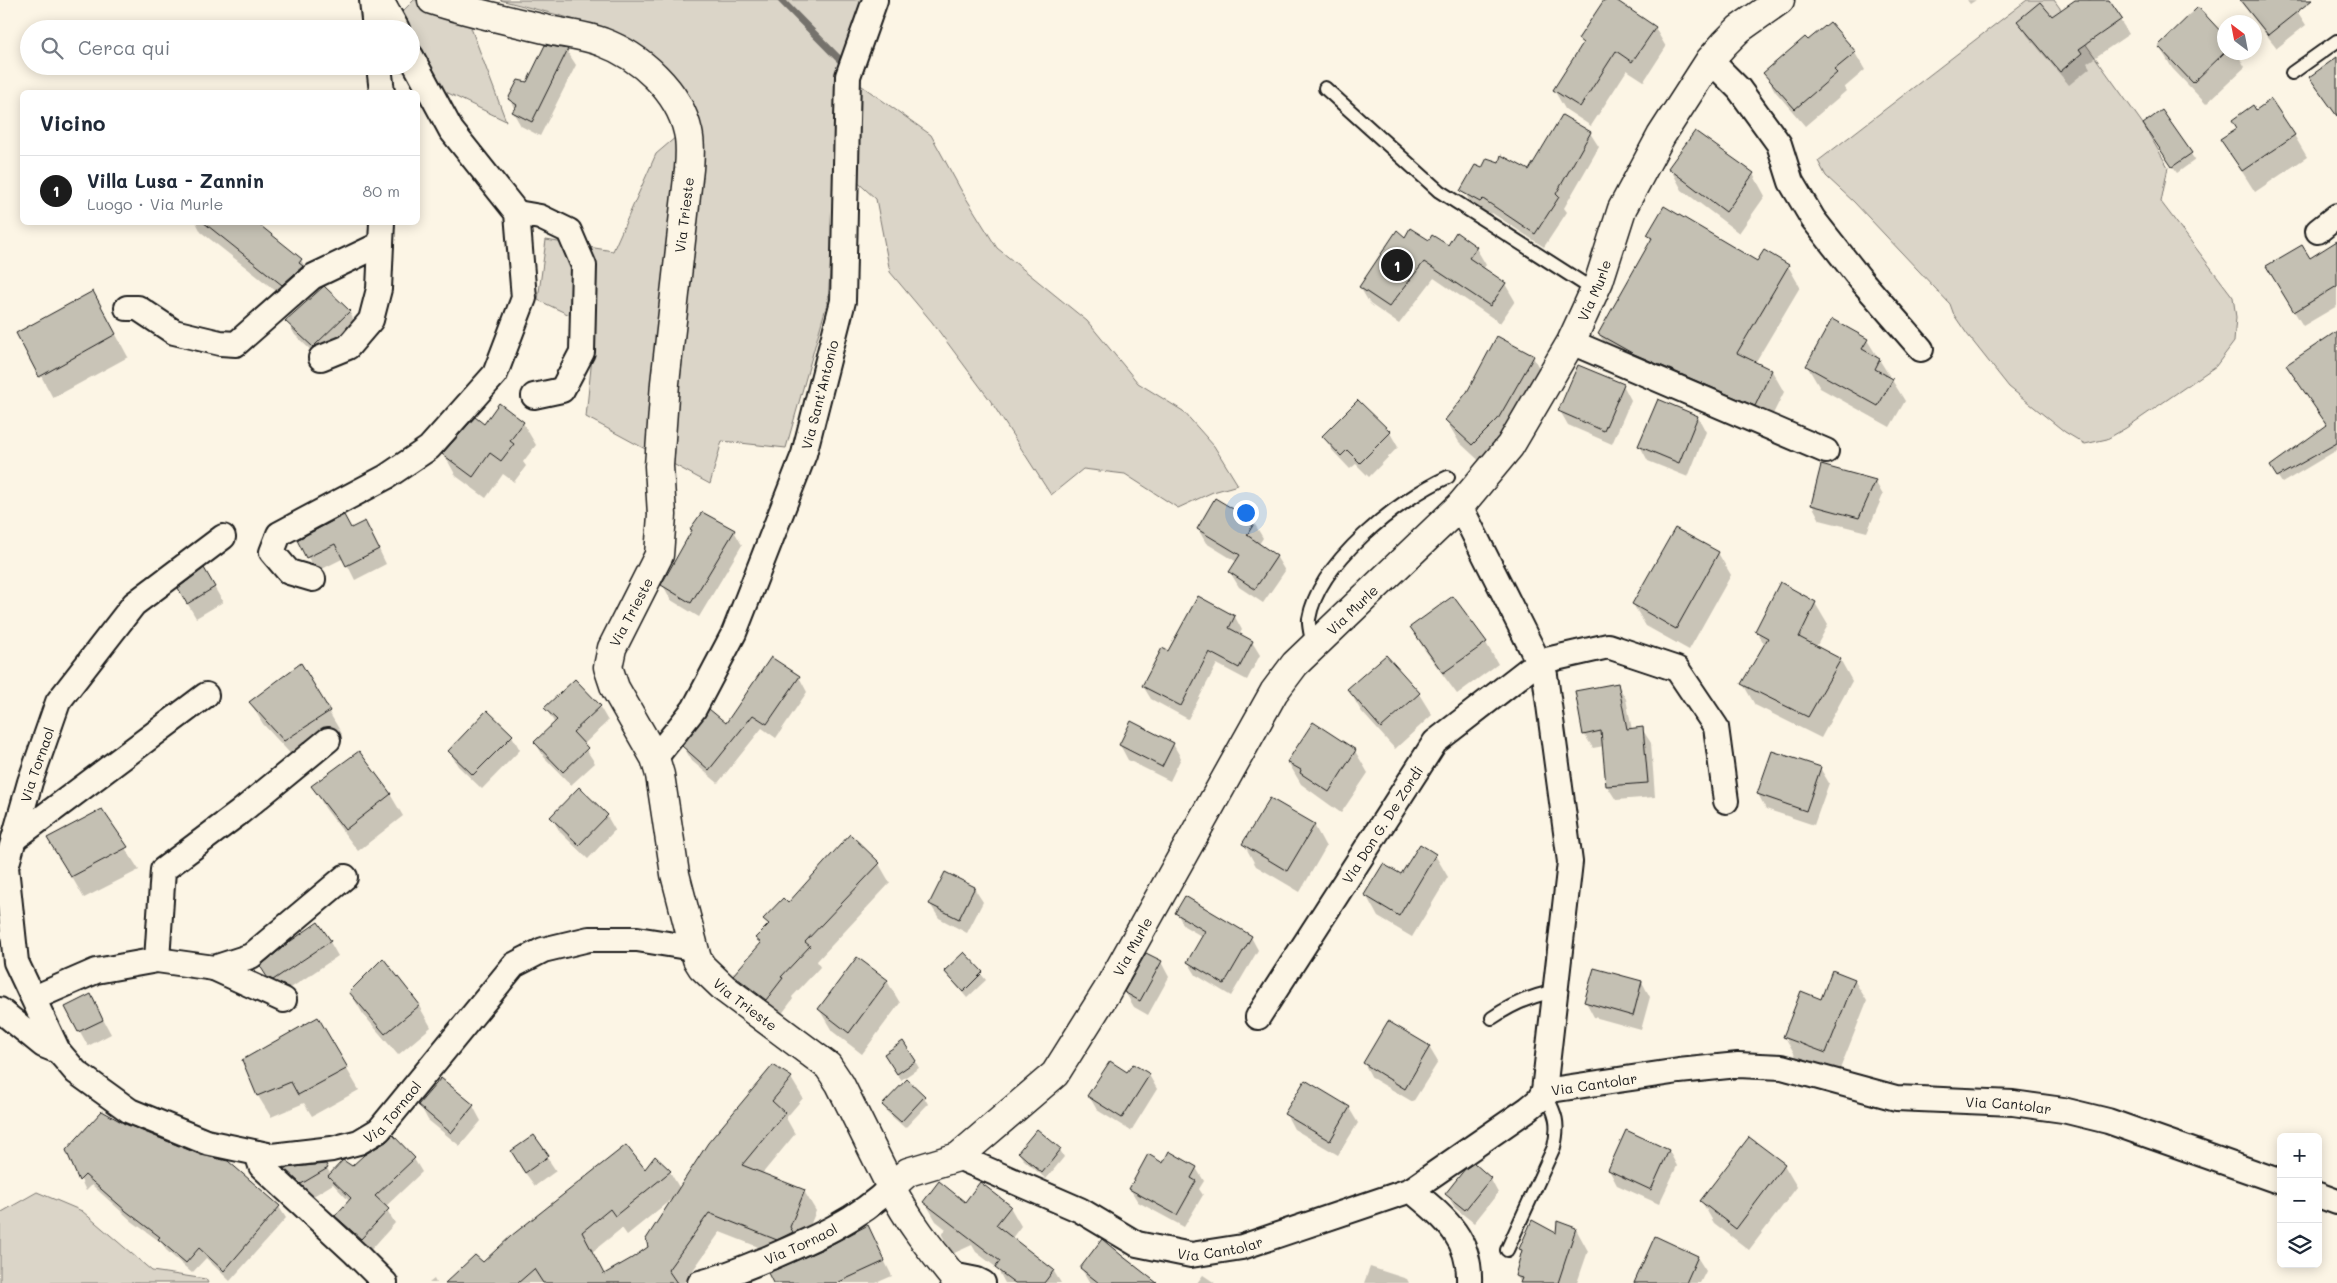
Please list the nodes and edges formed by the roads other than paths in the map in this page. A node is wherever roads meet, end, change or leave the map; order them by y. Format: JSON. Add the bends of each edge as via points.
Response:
{"nodes":[{"id":1,"x":372,"y":0,"type":"edge"},
{"id":2,"x":381,"y":0,"type":"edge"},
{"id":3,"x":432,"y":0,"type":"edge"},
{"id":4,"x":875,"y":0,"type":"edge"},
{"id":5,"x":1780,"y":0,"type":"edge"},
{"id":6,"x":374,"y":20,"type":"edge"},
{"id":7,"x":391,"y":20,"type":"edge"},
{"id":8,"x":2337,"y":41,"type":"edge"},
{"id":9,"x":1710,"y":60,"type":"junction"},
{"id":10,"x":420,"y":73,"type":"edge"},
{"id":11,"x":2292,"y":73,"type":"dead end"},
{"id":12,"x":380,"y":75,"type":"edge"},
{"id":13,"x":1325,"y":88,"type":"dead end"},
{"id":14,"x":382,"y":90,"type":"edge"},
{"id":15,"x":517,"y":213,"type":"junction"},
{"id":16,"x":2337,"y":216,"type":"edge"},
{"id":17,"x":2318,"y":231,"type":"dead end"},
{"id":18,"x":382,"y":233,"type":"edge"},
{"id":19,"x":1595,"y":291,"type":"junction"},
{"id":20,"x":127,"y":308,"type":"dead end"},
{"id":21,"x":1572,"y":342,"type":"junction"},
{"id":22,"x":1921,"y":349,"type":"dead end"},
{"id":23,"x":321,"y":358,"type":"dead end"},
{"id":24,"x":534,"y":396,"type":"dead end"},
{"id":25,"x":1826,"y":451,"type":"dead end"},
{"id":26,"x":1448,"y":477,"type":"dead end"},
{"id":27,"x":1460,"y":506,"type":"junction"},
{"id":28,"x":223,"y":537,"type":"dead end"},
{"id":29,"x":312,"y":579,"type":"dead end"},
{"id":30,"x":1314,"y":646,"type":"junction"},
{"id":31,"x":1538,"y":662,"type":"junction"},
{"id":32,"x":206,"y":695,"type":"dead end"},
{"id":33,"x":328,"y":740,"type":"dead end"},
{"id":34,"x":655,"y":758,"type":"junction"},
{"id":35,"x":1726,"y":802,"type":"dead end"},
{"id":36,"x":14,"y":839,"type":"junction"},
{"id":37,"x":345,"y":877,"type":"dead end"},
{"id":38,"x":693,"y":948,"type":"junction"},
{"id":39,"x":157,"y":960,"type":"junction"},
{"id":40,"x":214,"y":968,"type":"junction"},
{"id":41,"x":1555,"y":991,"type":"junction"},
{"id":42,"x":34,"y":998,"type":"junction"},
{"id":43,"x":284,"y":1000,"type":"dead end"},
{"id":44,"x":0,"y":1010,"type":"edge"},
{"id":45,"x":1258,"y":1017,"type":"dead end"},
{"id":46,"x":1492,"y":1018,"type":"dead end"},
{"id":47,"x":58,"y":1051,"type":"junction"},
{"id":48,"x":1544,"y":1091,"type":"junction"},
{"id":49,"x":257,"y":1152,"type":"junction"},
{"id":50,"x":958,"y":1157,"type":"junction"},
{"id":51,"x":2277,"y":1181,"type":"edge"},
{"id":52,"x":891,"y":1187,"type":"junction"},
{"id":53,"x":1412,"y":1190,"type":"junction"},
{"id":54,"x":2322,"y":1196,"type":"edge"},
{"id":55,"x":2337,"y":1202,"type":"edge"},
{"id":56,"x":1507,"y":1250,"type":"dead end"},
{"id":57,"x":955,"y":1279,"type":"edge"},
{"id":58,"x":385,"y":1283,"type":"edge"},
{"id":59,"x":700,"y":1283,"type":"edge"},
{"id":60,"x":983,"y":1283,"type":"edge"},
{"id":61,"x":1469,"y":1283,"type":"edge"}],
"edges":[{"from":1,"to":6,"type":"street"},
{"from":2,"to":7,"type":"street"},
{"from":3,"to":34,"type":"main road","name":"Via Trieste","via":[[460,10],[602,42],[633,58],[660,81],[682,113],[688,131],[689,170],[659,466],[662,514],[659,555],[608,658],[615,688]]},
{"from":4,"to":34,"type":"street","name":"Via Sant'Antonio","via":[[848,76],[843,301],[804,454],[734,633],[694,709]]},
{"from":5,"to":9,"type":"main road","name":"Via Murle","via":[[1739,29]]},
{"from":8,"to":11,"type":"lane"},
{"from":9,"to":19,"type":"main road","name":"Via Murle","via":[[1640,172],[1622,209]]},
{"from":9,"to":22,"type":"street","via":[[1739,89],[1779,144],[1791,182],[1813,219]]},
{"from":10,"to":15,"type":"street","via":[[451,130]]},
{"from":12,"to":14,"type":"street"},
{"from":13,"to":19,"type":"lane","via":[[1439,191]]},
{"from":15,"to":24,"type":"street","via":[[540,217],[569,231],[584,266],[582,352],[562,390]]},
{"from":15,"to":29,"type":"street","via":[[524,298],[495,374],[429,448],[386,477],[279,534],[272,552],[290,572]]},
{"from":16,"to":17,"type":"street"},
{"from":18,"to":20,"type":"street","via":[[312,277],[236,344],[174,332],[138,308]]},
{"from":18,"to":23,"type":"street","via":[[379,289],[371,320],[348,347]]},
{"from":19,"to":21,"type":"main road","name":"Via Murle"},
{"from":21,"to":25,"type":"street"},
{"from":21,"to":27,"type":"main road","name":"Via Murle","via":[[1510,446]]},
{"from":26,"to":30,"type":"lane","via":[[1412,496],[1345,554],[1324,580],[1308,621]]},
{"from":27,"to":30,"type":"main road","name":"Via Murle"},
{"from":27,"to":31,"type":"street"},
{"from":28,"to":36,"type":"street","name":"Via Tornaol","via":[[134,604],[58,702]]},
{"from":30,"to":50,"type":"main road","name":"Via Murle","via":[[1295,664],[1274,692],[1107,991],[1055,1074]]},
{"from":31,"to":35,"type":"street","name":"Via Don G. De Zordi","via":[[1608,646],[1677,669],[1716,727]]},
{"from":31,"to":41,"type":"street","via":[[1545,675],[1570,862]]},
{"from":31,"to":45,"type":"street","name":"Via Don G. De Zordi","via":[[1435,742]]},
{"from":32,"to":36,"type":"street"},
{"from":33,"to":39,"type":"street","via":[[163,870]]},
{"from":34,"to":38,"type":"main road","name":"Via Trieste","via":[[675,874]]},
{"from":36,"to":42,"type":"street","name":"Via Tornaol","via":[[6,867],[16,962]]},
{"from":37,"to":40,"type":"street","via":[[251,956]]},
{"from":38,"to":49,"type":"street","name":"Via Tornaol","via":[[637,939],[589,939],[543,950],[514,965],[379,1130],[359,1142],[332,1148],[272,1156]]},
{"from":38,"to":52,"type":"main road","name":"Via Trieste","via":[[702,967],[726,989],[828,1066]]},
{"from":39,"to":40,"type":"street"},
{"from":39,"to":42,"type":"street","via":[[96,971]]},
{"from":40,"to":43,"type":"street"},
{"from":41,"to":46,"type":"lane","via":[[1509,1006]]},
{"from":41,"to":48,"type":"street"},
{"from":42,"to":47,"type":"street","name":"Via Tornaol"},
{"from":44,"to":47,"type":"street","name":"Via Tornaol","via":[[43,1045]]},
{"from":47,"to":49,"type":"street","name":"Via Tornaol","via":[[76,1072],[130,1111],[206,1142]]},
{"from":48,"to":51,"type":"street","name":"Via Cantolar","via":[[1680,1070],[1738,1065],[1782,1067],[1896,1098],[2013,1102],[2063,1110],[2108,1121]]},
{"from":48,"to":53,"type":"street","name":"Via Cantolar","via":[[1528,1109]]},
{"from":48,"to":56,"type":"lane","via":[[1556,1116],[1558,1129],[1554,1146]]},
{"from":49,"to":58,"type":"street","via":[[261,1166]]},
{"from":50,"to":52,"type":"main road","name":"Via Murle","via":[[908,1172]]},
{"from":50,"to":53,"type":"street","name":"Via Cantolar","via":[[1080,1210],[1137,1244],[1191,1255],[1242,1247]]},
{"from":52,"to":57,"type":"main road","name":"Via Trieste","via":[[926,1245]]},
{"from":52,"to":59,"type":"street","name":"Via Tornaol","via":[[878,1200],[816,1238],[720,1278]]},
{"from":53,"to":61,"type":"street","via":[[1458,1235],[1466,1256]]},
{"from":54,"to":55,"type":"street"},
{"from":57,"to":60,"type":"street"}]}
